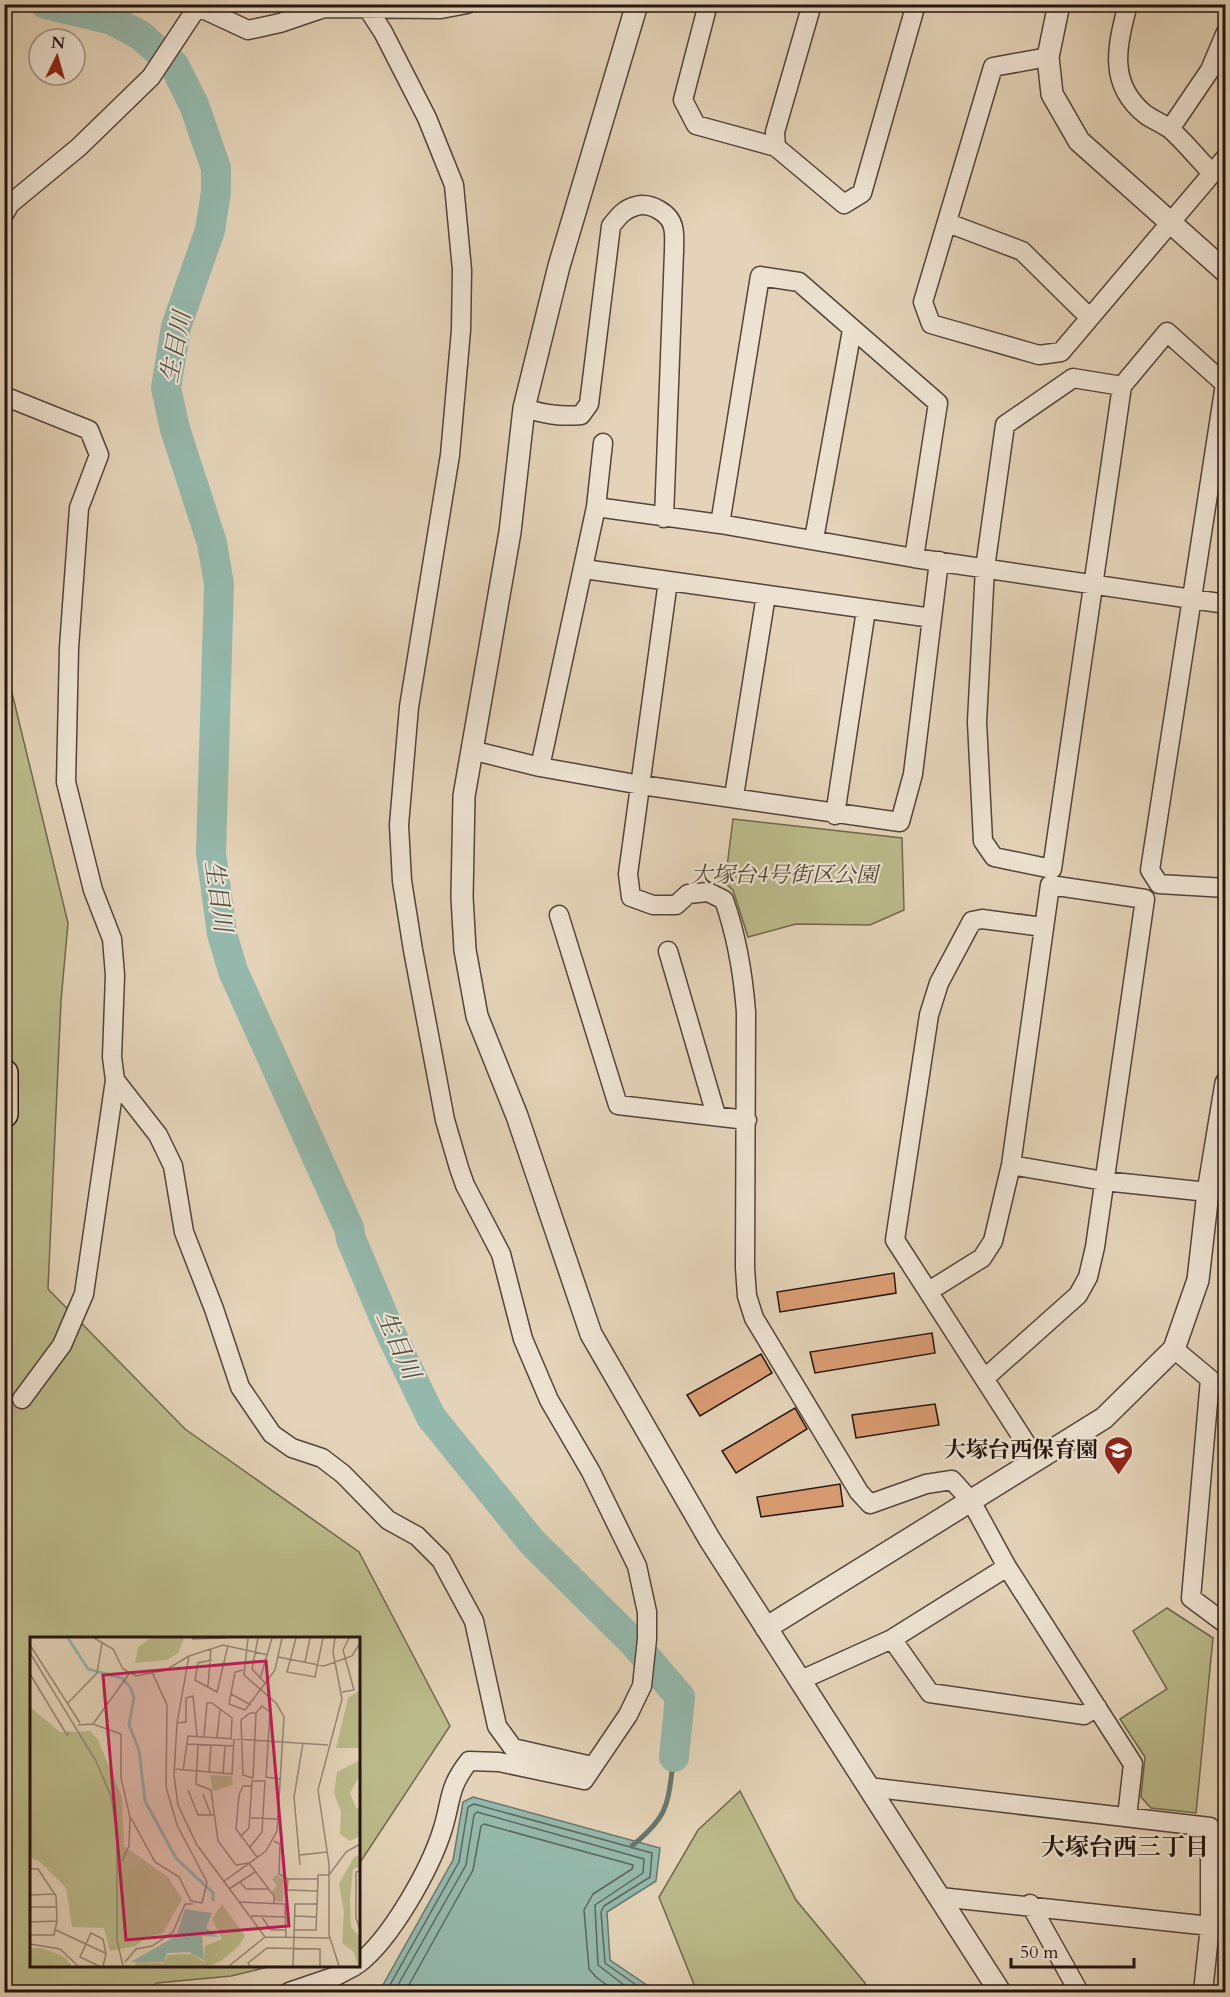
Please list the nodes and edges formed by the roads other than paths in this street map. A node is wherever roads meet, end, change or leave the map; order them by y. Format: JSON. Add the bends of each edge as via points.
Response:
{"nodes":[{"id":1,"x":467,"y":4,"type":"edge"},
{"id":2,"x":637,"y":4,"type":"edge"},
{"id":3,"x":708,"y":4,"type":"edge"},
{"id":4,"x":812,"y":4,"type":"edge"},
{"id":5,"x":916,"y":4,"type":"edge"},
{"id":6,"x":1059,"y":4,"type":"edge"},
{"id":7,"x":1128,"y":4,"type":"edge"},
{"id":8,"x":194,"y":7,"type":"edge"},
{"id":9,"x":368,"y":9,"type":"junction"},
{"id":10,"x":1226,"y":32,"type":"edge"},
{"id":11,"x":1048,"y":57,"type":"junction"},
{"id":12,"x":1170,"y":129,"type":"junction"},
{"id":13,"x":776,"y":147,"type":"junction"},
{"id":14,"x":1226,"y":157,"type":"edge"},
{"id":15,"x":1212,"y":173,"type":"junction"},
{"id":16,"x":4,"y":214,"type":"edge"},
{"id":17,"x":948,"y":224,"type":"junction"},
{"id":18,"x":1170,"y":224,"type":"junction"},
{"id":19,"x":1226,"y":272,"type":"edge"},
{"id":20,"x":1089,"y":317,"type":"junction"},
{"id":21,"x":852,"y":330,"type":"junction"},
{"id":22,"x":1122,"y":386,"type":"junction"},
{"id":23,"x":4,"y":396,"type":"edge"},
{"id":24,"x":524,"y":408,"type":"junction"},
{"id":25,"x":603,"y":444,"type":"dead end"},
{"id":26,"x":596,"y":507,"type":"junction"},
{"id":27,"x":664,"y":518,"type":"junction"},
{"id":28,"x":720,"y":524,"type":"junction"},
{"id":29,"x":814,"y":538,"type":"junction"},
{"id":30,"x":914,"y":558,"type":"junction"},
{"id":31,"x":939,"y":561,"type":"junction"},
{"id":32,"x":985,"y":568,"type":"junction"},
{"id":33,"x":585,"y":569,"type":"junction"},
{"id":34,"x":668,"y":581,"type":"junction"},
{"id":35,"x":1094,"y":584,"type":"junction"},
{"id":36,"x":766,"y":595,"type":"junction"},
{"id":37,"x":1193,"y":600,"type":"junction"},
{"id":38,"x":1226,"y":603,"type":"edge"},
{"id":39,"x":867,"y":610,"type":"junction"},
{"id":40,"x":932,"y":618,"type":"junction"},
{"id":41,"x":471,"y":750,"type":"junction"},
{"id":42,"x":540,"y":767,"type":"junction"},
{"id":43,"x":641,"y":785,"type":"junction"},
{"id":44,"x":734,"y":796,"type":"junction"},
{"id":45,"x":836,"y":815,"type":"junction"},
{"id":46,"x":1226,"y":888,"type":"edge"},
{"id":47,"x":559,"y":915,"type":"dead end"},
{"id":48,"x":1043,"y":927,"type":"junction"},
{"id":49,"x":669,"y":951,"type":"dead end"},
{"id":50,"x":4,"y":1073,"type":"edge"},
{"id":51,"x":115,"y":1080,"type":"junction"},
{"id":52,"x":1226,"y":1083,"type":"edge"},
{"id":53,"x":4,"y":1114,"type":"edge"},
{"id":54,"x":716,"y":1116,"type":"junction"},
{"id":55,"x":747,"y":1120,"type":"junction"},
{"id":56,"x":1011,"y":1165,"type":"junction"},
{"id":57,"x":1104,"y":1181,"type":"junction"},
{"id":58,"x":1208,"y":1192,"type":"junction"},
{"id":59,"x":929,"y":1291,"type":"junction"},
{"id":60,"x":1174,"y":1349,"type":"junction"},
{"id":61,"x":985,"y":1378,"type":"junction"},
{"id":62,"x":22,"y":1399,"type":"tunnel mouth"},
{"id":63,"x":1036,"y":1459,"type":"junction"},
{"id":64,"x":971,"y":1501,"type":"junction"},
{"id":65,"x":1007,"y":1567,"type":"junction"},
{"id":66,"x":1226,"y":1624,"type":"edge"},
{"id":67,"x":766,"y":1628,"type":"junction"},
{"id":68,"x":892,"y":1639,"type":"junction"},
{"id":69,"x":801,"y":1680,"type":"junction"},
{"id":70,"x":1097,"y":1707,"type":"junction"},
{"id":71,"x":592,"y":1766,"type":"junction"},
{"id":72,"x":868,"y":1787,"type":"junction"},
{"id":73,"x":1127,"y":1817,"type":"junction"},
{"id":74,"x":940,"y":1897,"type":"junction"},
{"id":75,"x":1030,"y":1905,"type":"junction"},
{"id":76,"x":1210,"y":1926,"type":"junction"},
{"id":77,"x":360,"y":1961,"type":"edge"},
{"id":78,"x":352,"y":1967,"type":"edge"},
{"id":79,"x":289,"y":1992,"type":"edge"},
{"id":80,"x":1000,"y":1992,"type":"edge"},
{"id":81,"x":1078,"y":1992,"type":"edge"},
{"id":82,"x":1203,"y":1992,"type":"edge"}],
"edges":[{"from":1,"to":9,"type":"street","via":[[441,9]]},
{"from":2,"to":24,"type":"street","via":[[559,267]]},
{"from":3,"to":13,"type":"street","via":[[683,100],[696,125]]},
{"from":4,"to":13,"type":"street","via":[[775,132]]},
{"from":5,"to":13,"type":"street","via":[[862,192],[844,204]]},
{"from":6,"to":11,"type":"street"},
{"from":7,"to":12,"type":"street","via":[[1116,51],[1118,70],[1129,97]]},
{"from":8,"to":9,"type":"street","via":[[248,30],[324,8]]},
{"from":8,"to":16,"type":"street","via":[[176,43],[151,77],[79,147],[10,204]]},
{"from":9,"to":71,"type":"street","via":[[427,118],[454,185],[462,270],[450,455],[410,707],[399,825],[402,881],[445,1120],[459,1168],[501,1254],[523,1339],[549,1400],[591,1472],[637,1566],[647,1612],[642,1686],[628,1715]]},
{"from":10,"to":12,"type":"street","via":[[1210,70]]},
{"from":11,"to":17,"type":"street","via":[[993,67]]},
{"from":11,"to":18,"type":"street","via":[[1052,94],[1079,141]]},
{"from":12,"to":15,"type":"street"},
{"from":14,"to":15,"type":"street"},
{"from":15,"to":18,"type":"street"},
{"from":17,"to":20,"type":"street","via":[[1022,251]]},
{"from":17,"to":20,"type":"street","via":[[922,302],[931,324],[1039,354],[1061,352]]},
{"from":18,"to":19,"type":"street"},
{"from":18,"to":20,"type":"street"},
{"from":21,"to":28,"type":"street","via":[[799,282],[760,276]]},
{"from":21,"to":29,"type":"street"},
{"from":21,"to":30,"type":"street","via":[[938,403]]},
{"from":22,"to":32,"type":"street","via":[[1073,378],[1005,425]]},
{"from":22,"to":35,"type":"street"},
{"from":22,"to":37,"type":"street","via":[[1167,332],[1225,384]]},
{"from":23,"to":51,"type":"street","via":[[89,430],[99,455],[79,508],[69,648],[66,782],[93,890],[112,939]]},
{"from":24,"to":27,"type":"street","via":[[568,416],[581,415],[589,404],[611,226],[620,214],[637,205],[651,206],[664,213],[674,226]]},
{"from":24,"to":41,"type":"street","via":[[510,532]]},
{"from":25,"to":26,"type":"street"},
{"from":26,"to":27,"type":"street"},
{"from":26,"to":33,"type":"street"},
{"from":27,"to":28,"type":"street"},
{"from":28,"to":29,"type":"street"},
{"from":29,"to":30,"type":"street"},
{"from":30,"to":31,"type":"street"},
{"from":31,"to":32,"type":"street"},
{"from":31,"to":40,"type":"street"},
{"from":32,"to":35,"type":"street"},
{"from":32,"to":35,"type":"street","via":[[977,722],[983,841],[994,857],[1052,869]]},
{"from":33,"to":34,"type":"street"},
{"from":33,"to":42,"type":"street"},
{"from":34,"to":36,"type":"street"},
{"from":34,"to":43,"type":"street"},
{"from":35,"to":37,"type":"street"},
{"from":36,"to":39,"type":"street"},
{"from":36,"to":44,"type":"street"},
{"from":37,"to":38,"type":"street"},
{"from":37,"to":46,"type":"street","via":[[1150,870],[1159,884]]},
{"from":39,"to":40,"type":"street"},
{"from":39,"to":45,"type":"street"},
{"from":40,"to":45,"type":"street","via":[[914,774],[900,822]]},
{"from":41,"to":42,"type":"street"},
{"from":41,"to":67,"type":"street","via":[[464,796],[462,897],[465,950],[477,1016],[517,1116],[591,1334],[710,1540]]},
{"from":42,"to":43,"type":"street"},
{"from":43,"to":44,"type":"street"},
{"from":43,"to":55,"type":"street","via":[[628,874],[631,897],[653,905],[676,905],[688,894],[708,892],[724,900],[735,930],[746,1012]]},
{"from":44,"to":45,"type":"street"},
{"from":47,"to":54,"type":"street","via":[[618,1105]]},
{"from":48,"to":56,"type":"street"},
{"from":48,"to":57,"type":"street","via":[[1050,885],[1145,899]]},
{"from":48,"to":59,"type":"street","via":[[972,921],[939,983],[929,1015],[895,1240]]},
{"from":49,"to":54,"type":"street"},
{"from":50,"to":53,"type":"main road"},
{"from":51,"to":62,"type":"street","via":[[84,1294],[62,1345]]},
{"from":51,"to":71,"type":"street","via":[[158,1135],[172,1166],[184,1232],[240,1388],[272,1434],[292,1448],[322,1458],[388,1520],[417,1536],[441,1560],[474,1621],[497,1726],[513,1748]]},
{"from":52,"to":58,"type":"street"},
{"from":54,"to":55,"type":"street"},
{"from":55,"to":64,"type":"street","via":[[745,1268],[754,1318],[870,1504],[926,1484],[952,1480]]},
{"from":56,"to":57,"type":"street"},
{"from":56,"to":59,"type":"street","via":[[993,1241],[982,1258]]},
{"from":57,"to":58,"type":"street"},
{"from":57,"to":61,"type":"street","via":[[1095,1247],[1084,1288]]},
{"from":58,"to":60,"type":"street","via":[[1198,1280]]},
{"from":59,"to":61,"type":"street"},
{"from":60,"to":63,"type":"street","via":[[1104,1418]]},
{"from":60,"to":66,"type":"street","via":[[1210,1379],[1191,1598]]},
{"from":61,"to":63,"type":"street"},
{"from":63,"to":64,"type":"street"},
{"from":64,"to":65,"type":"street"},
{"from":64,"to":67,"type":"street"},
{"from":65,"to":68,"type":"street"},
{"from":65,"to":70,"type":"street"},
{"from":67,"to":69,"type":"street"},
{"from":68,"to":69,"type":"street"},
{"from":68,"to":70,"type":"street","via":[[930,1693],[1084,1715]]},
{"from":69,"to":72,"type":"street"},
{"from":70,"to":73,"type":"street","via":[[1133,1764]]},
{"from":71,"to":77,"type":"street","via":[[584,1780],[500,1762],[469,1761],[452,1786],[435,1851],[395,1923]]},
{"from":72,"to":73,"type":"street"},
{"from":72,"to":74,"type":"street"},
{"from":73,"to":76,"type":"street","via":[[1210,1827]]},
{"from":74,"to":75,"type":"street"},
{"from":74,"to":80,"type":"street"},
{"from":75,"to":76,"type":"street"},
{"from":75,"to":81,"type":"street"},
{"from":76,"to":82,"type":"street"},
{"from":78,"to":79,"type":"street"}]}
